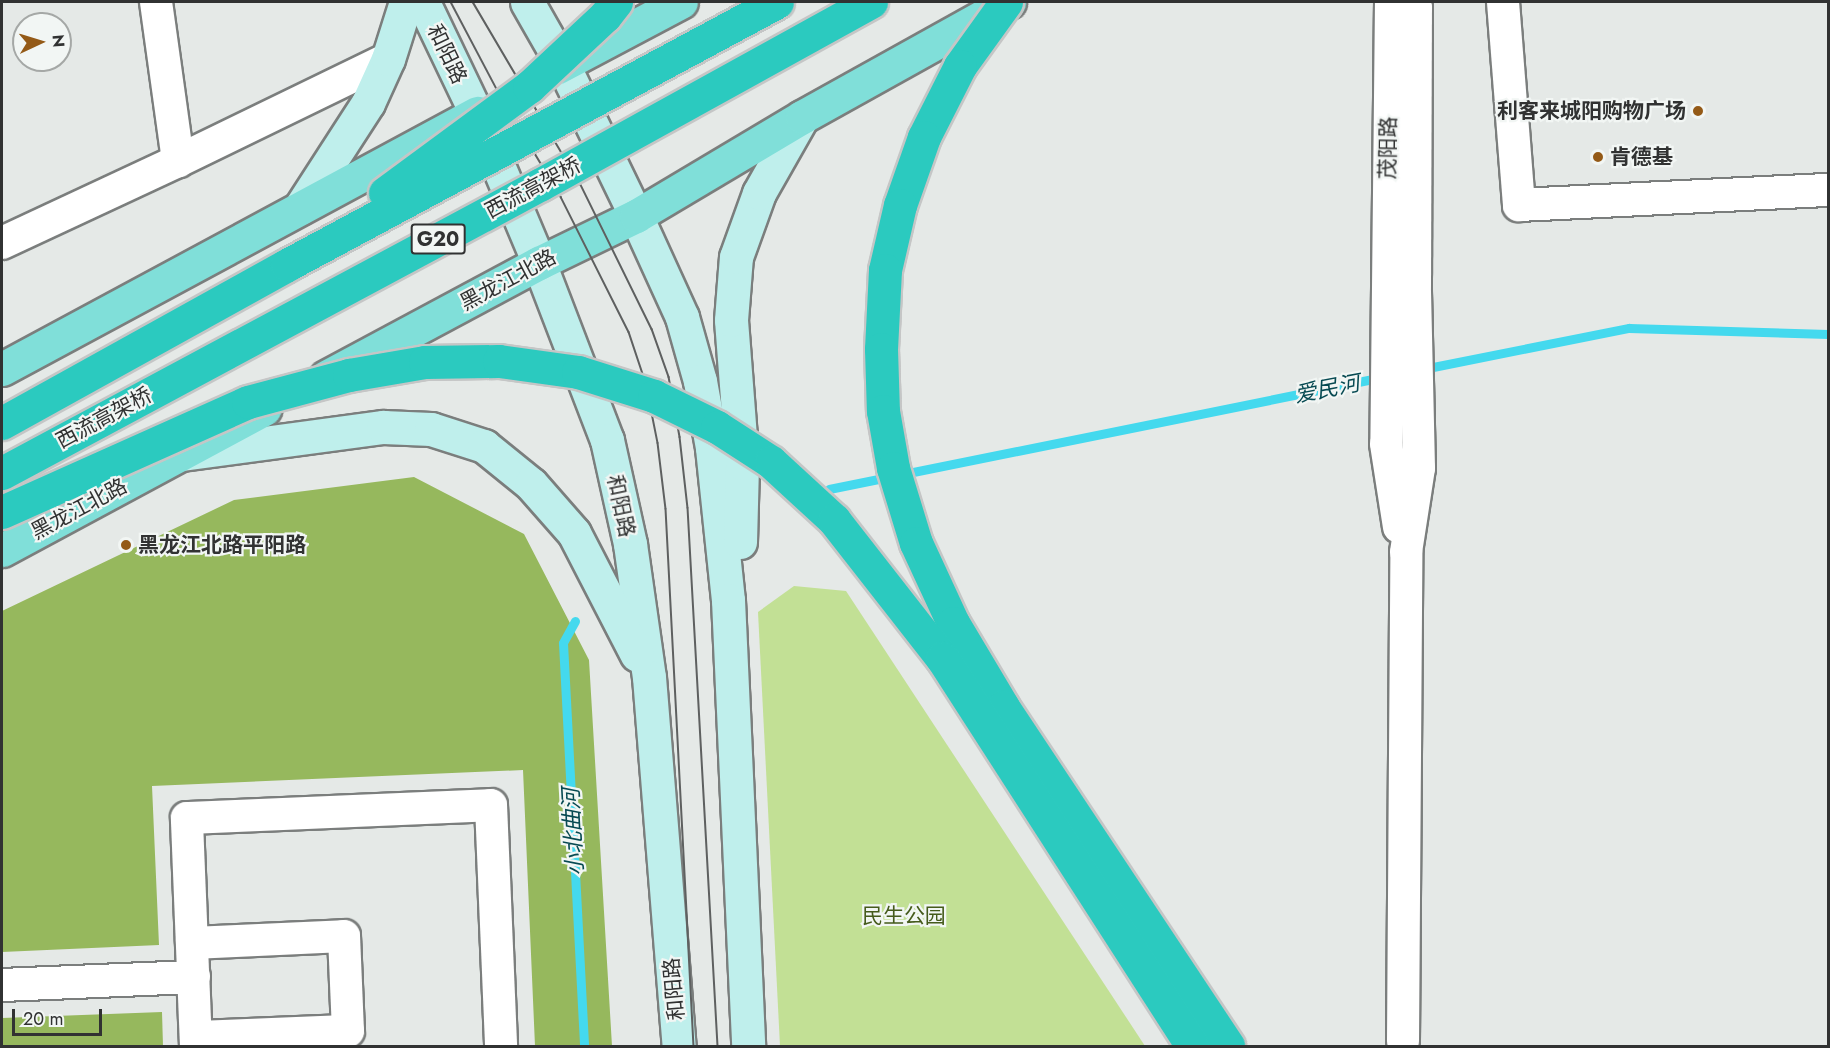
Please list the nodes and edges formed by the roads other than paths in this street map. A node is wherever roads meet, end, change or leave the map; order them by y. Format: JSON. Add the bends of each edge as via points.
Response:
{"nodes":[{"id":1,"x":156,"y":2,"type":"edge"},
{"id":2,"x":406,"y":2,"type":"edge"},
{"id":3,"x":423,"y":2,"type":"edge"},
{"id":4,"x":527,"y":2,"type":"edge"},
{"id":5,"x":616,"y":2,"type":"edge"},
{"id":6,"x":681,"y":2,"type":"edge"},
{"id":7,"x":777,"y":2,"type":"edge"},
{"id":8,"x":871,"y":2,"type":"edge"},
{"id":9,"x":1008,"y":2,"type":"edge"},
{"id":10,"x":1391,"y":2,"type":"edge"},
{"id":11,"x":1413,"y":2,"type":"edge"},
{"id":12,"x":1503,"y":2,"type":"edge"},
{"id":13,"x":388,"y":59,"type":"junction"},
{"id":14,"x":563,"y":65,"type":"junction"},
{"id":15,"x":476,"y":113,"type":"junction"},
{"id":16,"x":802,"y":117,"type":"junction"},
{"id":17,"x":178,"y":162,"type":"junction"},
{"id":18,"x":1828,"y":190,"type":"edge"},
{"id":19,"x":300,"y":208,"type":"junction"},
{"id":20,"x":636,"y":216,"type":"junction"},
{"id":21,"x":2,"y":243,"type":"edge"},
{"id":22,"x":539,"y":263,"type":"junction"},
{"id":23,"x":287,"y":265,"type":"junction"},
{"id":24,"x":1401,"y":290,"type":"junction"},
{"id":25,"x":2,"y":369,"type":"edge"},
{"id":26,"x":2,"y":423,"type":"edge"},
{"id":27,"x":180,"y":454,"type":"junction"},
{"id":28,"x":2,"y":473,"type":"edge"},
{"id":29,"x":2,"y":512,"type":"edge"},
{"id":30,"x":2,"y":550,"type":"edge"},
{"id":31,"x":1406,"y":552,"type":"junction"},
{"id":32,"x":728,"y":600,"type":"junction"},
{"id":33,"x":649,"y":678,"type":"junction"},
{"id":34,"x":192,"y":943,"type":"junction"},
{"id":35,"x":194,"y":977,"type":"junction"},
{"id":36,"x":2,"y":985,"type":"edge"},
{"id":37,"x":1402,"y":1041,"type":"dead end"},
{"id":38,"x":196,"y":1042,"type":"edge"},
{"id":39,"x":501,"y":1047,"type":"edge"},
{"id":40,"x":679,"y":1047,"type":"edge"},
{"id":41,"x":748,"y":1047,"type":"edge"},
{"id":42,"x":1192,"y":1047,"type":"edge"},
{"id":43,"x":1228,"y":1047,"type":"edge"}],
"edges":[{"from":1,"to":17,"type":"street"},
{"from":2,"to":13,"type":"main road"},
{"from":3,"to":15,"type":"main road","name":"和阳路"},
{"from":4,"to":14,"type":"main road"},
{"from":5,"to":23,"type":"highway","bridge":true,"via":[[529,87]]},
{"from":6,"to":14,"type":"main road"},
{"from":7,"to":23,"type":"highway","number":"G20","bridge":true},
{"from":8,"to":28,"type":"highway","name":"西流高架桥","number":"G20","bridge":true,"via":[[542,184]]},
{"from":9,"to":16,"type":"main road","name":"黑龙江北路"},
{"from":9,"to":43,"type":"highway","bridge":true,"via":[[960,66],[924,137],[900,205],[885,270],[881,349],[883,411],[893,468],[916,543],[953,623],[1003,707]]},
{"from":10,"to":24,"type":"street","name":"茂阳路"},
{"from":11,"to":24,"type":"street","name":"茂阳路","via":[[1416,8]]},
{"from":12,"to":18,"type":"street","via":[[1519,205]]},
{"from":13,"to":17,"type":"street"},
{"from":13,"to":19,"type":"main road","via":[[368,103]]},
{"from":14,"to":15,"type":"main road"},
{"from":14,"to":20,"type":"main road"},
{"from":15,"to":19,"type":"main road"},
{"from":15,"to":22,"type":"main road","name":"和阳路"},
{"from":16,"to":20,"type":"main road","name":"黑龙江北路"},
{"from":16,"to":32,"type":"main road","via":[[759,193],[736,257],[730,320],[741,463],[740,546]]},
{"from":17,"to":21,"type":"street"},
{"from":19,"to":25,"type":"main road"},
{"from":20,"to":22,"type":"main road","name":"黑龙江北路"},
{"from":20,"to":32,"type":"main road","via":[[682,317],[700,381],[712,448]]},
{"from":22,"to":27,"type":"main road","name":"黑龙江北路"},
{"from":22,"to":33,"type":"main road","name":"和阳路","via":[[607,440],[630,544]]},
{"from":23,"to":26,"type":"highway","number":"G20","bridge":true},
{"from":24,"to":31,"type":"street","via":[[1419,468]]},
{"from":24,"to":31,"type":"street","via":[[1386,444],[1395,515]]},
{"from":27,"to":30,"type":"main road","name":"黑龙江北路"},
{"from":27,"to":33,"type":"main road","via":[[383,427],[431,429],[484,446],[531,484],[574,532]]},
{"from":29,"to":42,"type":"highway","bridge":true,"via":[[248,402],[425,362],[499,361],[578,372],[654,396],[717,427],[771,462],[834,520],[942,658]]},
{"from":31,"to":37,"type":"street"},
{"from":32,"to":41,"type":"main road"},
{"from":33,"to":40,"type":"main road","name":"和阳路"},
{"from":34,"to":35,"type":"street"},
{"from":34,"to":38,"type":"street","via":[[344,936],[348,1031]]},
{"from":34,"to":39,"type":"street","via":[[187,818],[491,805]]},
{"from":35,"to":36,"type":"street"},
{"from":35,"to":38,"type":"street"}]}
